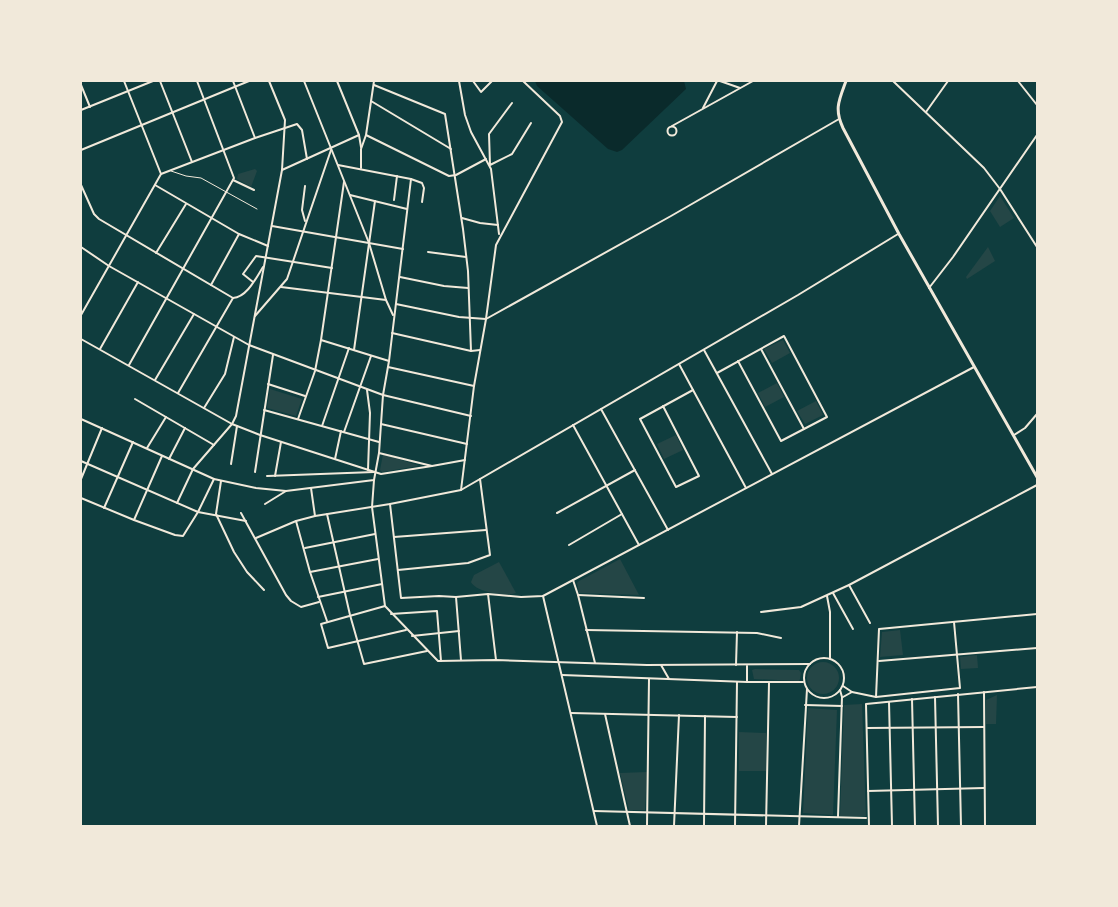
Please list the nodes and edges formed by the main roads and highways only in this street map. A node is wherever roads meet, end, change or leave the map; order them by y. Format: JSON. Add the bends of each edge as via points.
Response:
{"nodes":[{"id":1,"x":844,"y":81,"type":"edge"},
{"id":2,"x":1037,"y":477,"type":"edge"}],
"edges":[{"from":1,"to":2,"type":"main road","via":[[838,108],[839,119],[899,234]]}]}
